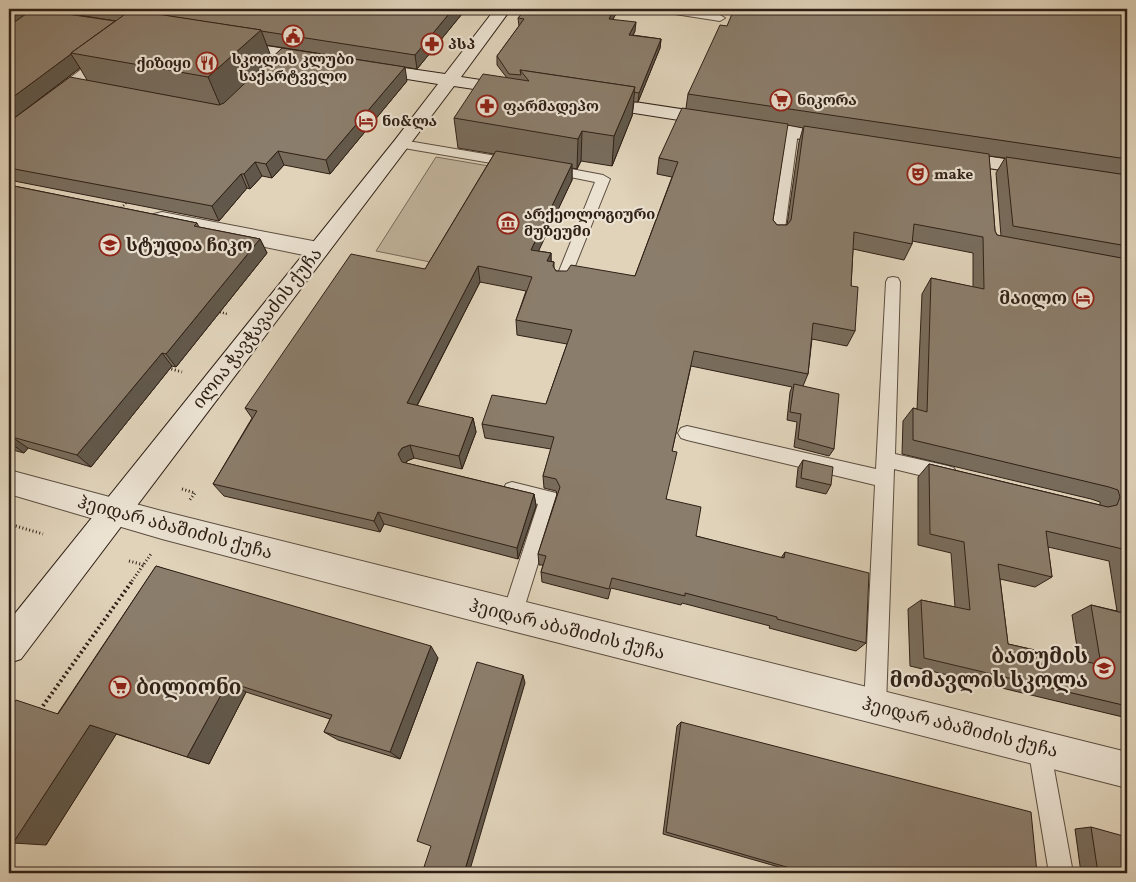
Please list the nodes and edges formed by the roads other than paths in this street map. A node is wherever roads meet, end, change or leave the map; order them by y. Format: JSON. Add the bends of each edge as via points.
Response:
{"nodes":[{"id":1,"x":503,"y":9,"type":"edge"},
{"id":2,"x":662,"y":9,"type":"edge"},
{"id":3,"x":9,"y":10,"type":"edge"},
{"id":4,"x":720,"y":18,"type":"dead end"},
{"id":5,"x":79,"y":21,"type":"edge"},
{"id":6,"x":128,"y":43,"type":"edge"},
{"id":7,"x":220,"y":44,"type":"edge"},
{"id":8,"x":325,"y":60,"type":"edge"},
{"id":9,"x":354,"y":65,"type":"edge"},
{"id":10,"x":450,"y":80,"type":"junction"},
{"id":11,"x":530,"y":93,"type":"edge"},
{"id":12,"x":578,"y":100,"type":"edge"},
{"id":13,"x":792,"y":132,"type":"junction"},
{"id":14,"x":9,"y":133,"type":"edge"},
{"id":15,"x":860,"y":143,"type":"edge"},
{"id":16,"x":402,"y":144,"type":"junction"},
{"id":17,"x":938,"y":155,"type":"edge"},
{"id":18,"x":1054,"y":173,"type":"edge"},
{"id":19,"x":125,"y":204,"type":"edge"},
{"id":20,"x":777,"y":236,"type":"edge"},
{"id":21,"x":318,"y":250,"type":"junction"},
{"id":22,"x":562,"y":281,"type":"edge"},
{"id":23,"x":893,"y":282,"type":"dead end"},
{"id":24,"x":687,"y":433,"type":"dead end"},
{"id":25,"x":885,"y":459,"type":"junction"},
{"id":26,"x":960,"y":477,"type":"edge"},
{"id":27,"x":885,"y":479,"type":"junction"},
{"id":28,"x":9,"y":482,"type":"edge"},
{"id":29,"x":491,"y":485,"type":"edge"},
{"id":30,"x":114,"y":511,"type":"junction"},
{"id":31,"x":512,"y":615,"type":"junction"},
{"id":32,"x":9,"y":647,"type":"edge"},
{"id":33,"x":875,"y":706,"type":"junction"},
{"id":34,"x":1040,"y":747,"type":"junction"},
{"id":35,"x":1127,"y":770,"type":"edge"},
{"id":36,"x":1061,"y":873,"type":"edge"}],
"edges":[{"from":1,"to":10,"type":"street","name":"ილია ჭავჭავაძის ქუჩა"},
{"from":2,"to":4,"type":"lane"},
{"from":3,"to":5,"type":"street","via":[[36,19]]},
{"from":6,"to":14,"type":"street","via":[[80,86]]},
{"from":7,"to":8,"type":"street","via":[[280,60]]},
{"from":9,"to":10,"type":"street"},
{"from":10,"to":11,"type":"street"},
{"from":10,"to":16,"type":"street","name":"ილია ჭავჭავაძის ქუჩა"},
{"from":12,"to":13,"type":"street"},
{"from":13,"to":15,"type":"street"},
{"from":13,"to":20,"type":"lane"},
{"from":16,"to":21,"type":"street","name":"ილია ჭავჭავაძის ქუჩა"},
{"from":16,"to":22,"type":"lane","via":[[603,179]]},
{"from":17,"to":18,"type":"street","via":[[987,169]]},
{"from":19,"to":21,"type":"street"},
{"from":21,"to":30,"type":"street","name":"ილია ჭავჭავაძის ქუჩა"},
{"from":23,"to":25,"type":"lane"},
{"from":24,"to":27,"type":"lane"},
{"from":25,"to":26,"type":"lane"},
{"from":25,"to":27,"type":"lane"},
{"from":27,"to":33,"type":"lane"},
{"from":28,"to":30,"type":"street","name":"ჰეიდარ აბაშიძის ქუჩა"},
{"from":29,"to":31,"type":"lane","via":[[548,499]]},
{"from":30,"to":31,"type":"street","name":"ჰეიდარ აბაშიძის ქუჩა"},
{"from":30,"to":32,"type":"street","name":"ილია ჭავჭავაძის ქუჩა"},
{"from":31,"to":33,"type":"street","name":"ჰეიდარ აბაშიძის ქუჩა"},
{"from":33,"to":34,"type":"street","name":"ჰეიდარ აბაშიძის ქუჩა"},
{"from":34,"to":35,"type":"street","name":"ჰეიდარ აბაშიძის ქუჩა"},
{"from":34,"to":36,"type":"lane"}]}
